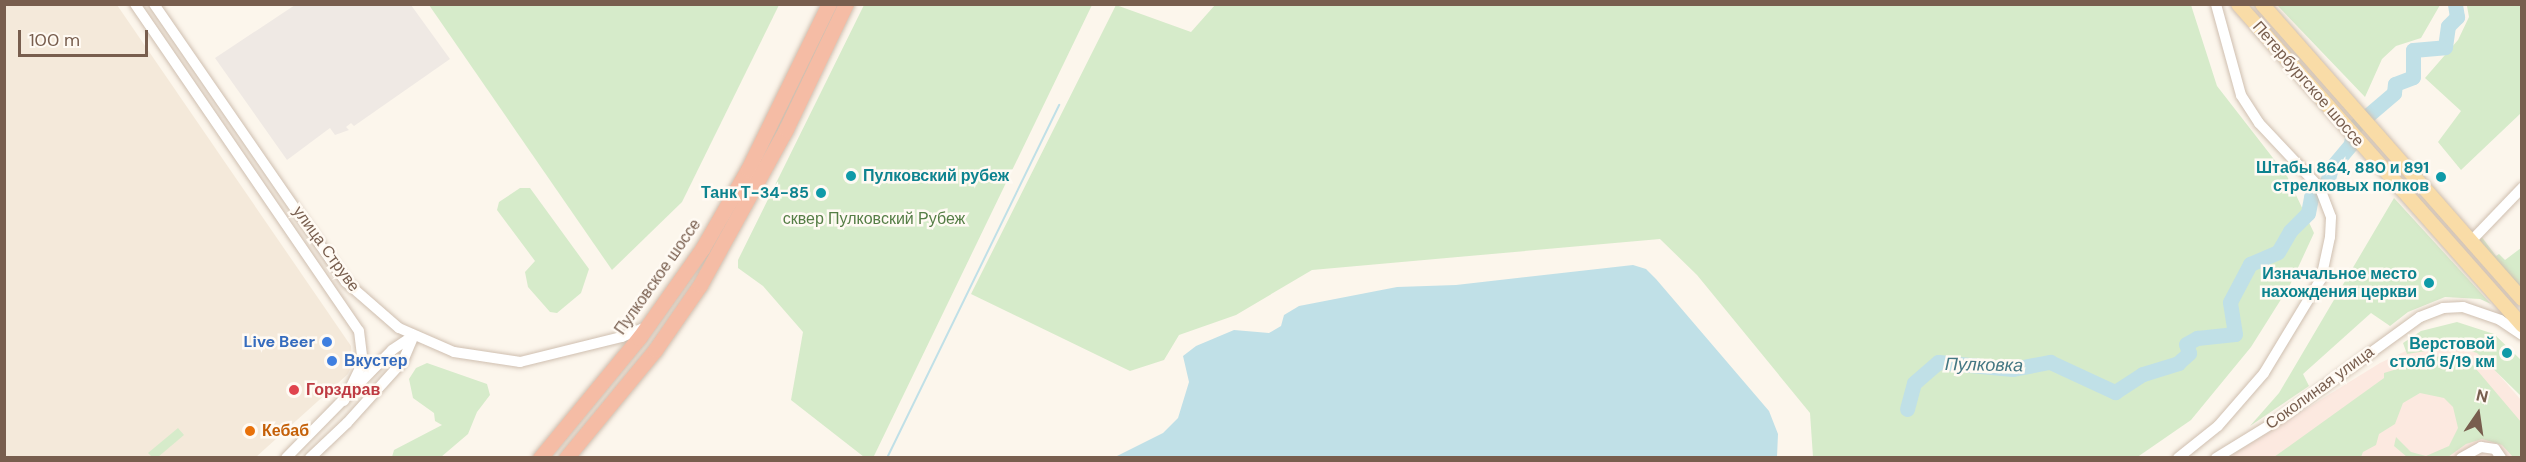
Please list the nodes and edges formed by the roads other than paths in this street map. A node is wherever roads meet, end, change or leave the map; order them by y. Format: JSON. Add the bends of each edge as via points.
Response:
{"nodes":[{"id":1,"x":135,"y":4,"type":"edge"},
{"id":2,"x":154,"y":4,"type":"edge"},
{"id":3,"x":829,"y":4,"type":"edge"},
{"id":4,"x":846,"y":4,"type":"edge"},
{"id":5,"x":2216,"y":4,"type":"edge"},
{"id":6,"x":2238,"y":4,"type":"edge"},
{"id":7,"x":2262,"y":4,"type":"edge"},
{"id":8,"x":2522,"y":188,"type":"edge"},
{"id":9,"x":2471,"y":241,"type":"junction"},
{"id":10,"x":2522,"y":299,"type":"edge"},
{"id":11,"x":649,"y":324,"type":"junction"},
{"id":12,"x":2522,"y":325,"type":"edge"},
{"id":13,"x":2522,"y":335,"type":"edge"},
{"id":14,"x":413,"y":336,"type":"junction"},
{"id":15,"x":344,"y":401,"type":"junction"},
{"id":16,"x":286,"y":458,"type":"edge"},
{"id":17,"x":310,"y":458,"type":"edge"},
{"id":18,"x":540,"y":458,"type":"edge"},
{"id":19,"x":566,"y":458,"type":"edge"},
{"id":20,"x":2178,"y":458,"type":"edge"},
{"id":21,"x":2216,"y":458,"type":"edge"},
{"id":22,"x":2461,"y":458,"type":"edge"},
{"id":23,"x":2501,"y":458,"type":"edge"}],
"edges":[{"from":1,"to":15,"type":"street","name":"улица Струве","via":[[359,331],[363,362]]},
{"from":2,"to":14,"type":"street","name":"улица Струве","via":[[346,282],[374,310]]},
{"from":3,"to":11,"type":"highway","name":"Пулковское шоссе","via":[[725,210]]},
{"from":4,"to":19,"type":"highway","name":"Пулковское шоссе","via":[[781,139],[700,285],[655,350]]},
{"from":5,"to":20,"type":"street","via":[[2237,81],[2249,109],[2312,177],[2331,217],[2330,237],[2321,279],[2287,338],[2240,404]]},
{"from":6,"to":12,"type":"main road","name":"Петербургское шоссе"},
{"from":7,"to":9,"type":"main road","name":"Петербургское шоссе"},
{"from":8,"to":9,"type":"street"},
{"from":9,"to":10,"type":"main road","name":"Петербургское шоссе"},
{"from":11,"to":14,"type":"street","name":"улица Струве","via":[[622,338],[520,362],[474,357]]},
{"from":11,"to":18,"type":"highway","name":"Пулковское шоссе"},
{"from":13,"to":21,"type":"street","name":"Соколиная улица","via":[[2500,320],[2463,307],[2443,308],[2420,317],[2280,418]]},
{"from":14,"to":15,"type":"street","via":[[392,350]]},
{"from":14,"to":17,"type":"street","via":[[404,361]]},
{"from":15,"to":16,"type":"street"},
{"from":22,"to":23,"type":"street","via":[[2481,447],[2495,450]]}]}
